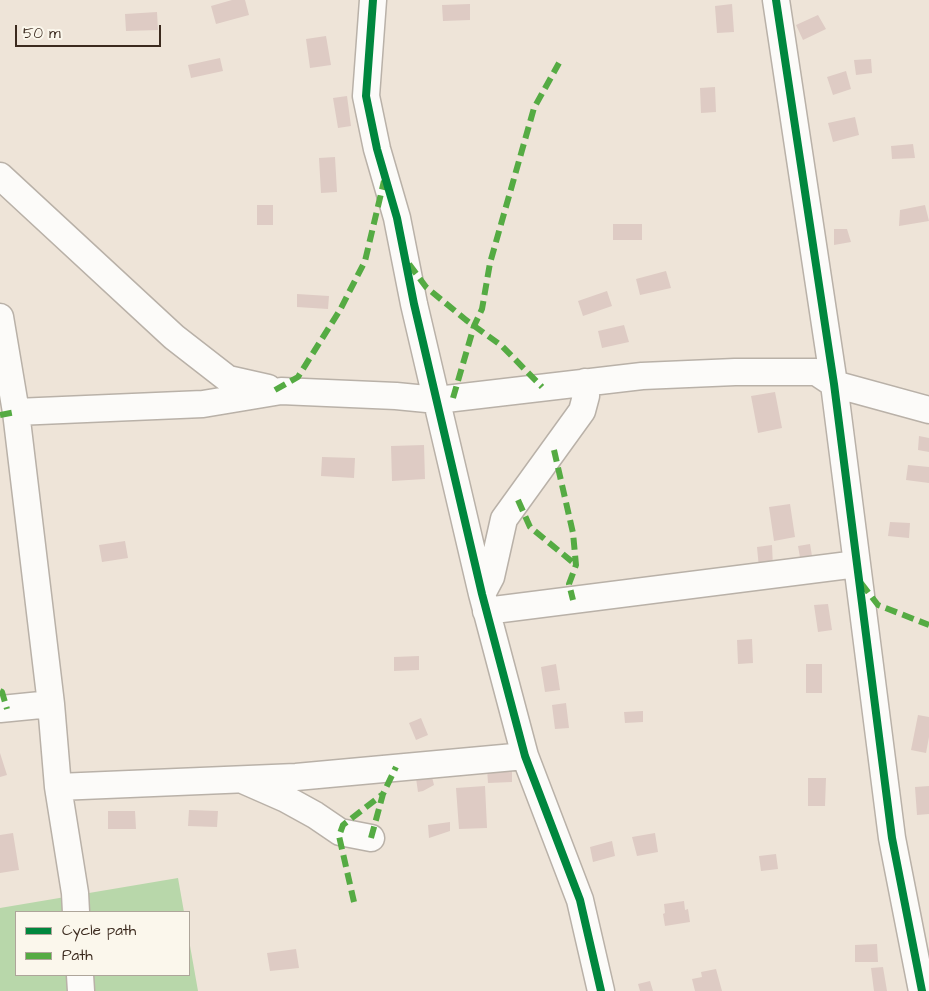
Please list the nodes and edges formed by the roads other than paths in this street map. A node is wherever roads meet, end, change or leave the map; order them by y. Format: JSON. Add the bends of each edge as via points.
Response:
{"nodes":[{"id":1,"x":374,"y":0,"type":"edge"},
{"id":2,"x":776,"y":0,"type":"edge"},
{"id":3,"x":0,"y":176,"type":"edge"},
{"id":4,"x":0,"y":202,"type":"edge"},
{"id":5,"x":54,"y":226,"type":"junction"},
{"id":6,"x":0,"y":317,"type":"edge"},
{"id":7,"x":585,"y":382,"type":"junction"},
{"id":8,"x":834,"y":384,"type":"junction"},
{"id":9,"x":281,"y":391,"type":"junction"},
{"id":10,"x":438,"y":400,"type":"junction"},
{"id":11,"x":929,"y":410,"type":"edge"},
{"id":12,"x":16,"y":412,"type":"junction"},
{"id":13,"x":857,"y":564,"type":"junction"},
{"id":14,"x":484,"y":603,"type":"junction"},
{"id":15,"x":51,"y":704,"type":"junction"},
{"id":16,"x":0,"y":709,"type":"edge"},
{"id":17,"x":525,"y":756,"type":"junction"},
{"id":18,"x":240,"y":779,"type":"junction"},
{"id":19,"x":58,"y":787,"type":"junction"},
{"id":20,"x":371,"y":838,"type":"dead end"},
{"id":21,"x":76,"y":911,"type":"edge"},
{"id":22,"x":80,"y":976,"type":"edge"},
{"id":23,"x":81,"y":991,"type":"edge"},
{"id":24,"x":601,"y":991,"type":"edge"},
{"id":25,"x":922,"y":991,"type":"edge"}],
"edges":[{"from":1,"to":10,"type":"street","via":[[366,96]]},
{"from":2,"to":8,"type":"street"},
{"from":3,"to":5,"type":"street"},
{"from":4,"to":5,"type":"street","via":[[30,220]]},
{"from":5,"to":9,"type":"street","via":[[174,337],[228,379]]},
{"from":6,"to":12,"type":"street"},
{"from":7,"to":8,"type":"street","via":[[642,376],[816,372]]},
{"from":7,"to":10,"type":"street"},
{"from":7,"to":14,"type":"street","via":[[582,411],[504,520]]},
{"from":8,"to":11,"type":"street"},
{"from":8,"to":13,"type":"street"},
{"from":9,"to":10,"type":"street"},
{"from":9,"to":12,"type":"street","via":[[203,404]]},
{"from":10,"to":14,"type":"street"},
{"from":12,"to":15,"type":"street"},
{"from":13,"to":14,"type":"street"},
{"from":13,"to":25,"type":"street","via":[[892,838]]},
{"from":14,"to":17,"type":"street"},
{"from":15,"to":16,"type":"street"},
{"from":15,"to":19,"type":"street"},
{"from":17,"to":18,"type":"street"},
{"from":17,"to":24,"type":"street","via":[[580,900]]},
{"from":18,"to":19,"type":"street"},
{"from":18,"to":20,"type":"street","via":[[316,815],[340,832]]},
{"from":19,"to":21,"type":"street"},
{"from":22,"to":23,"type":"street"}]}
